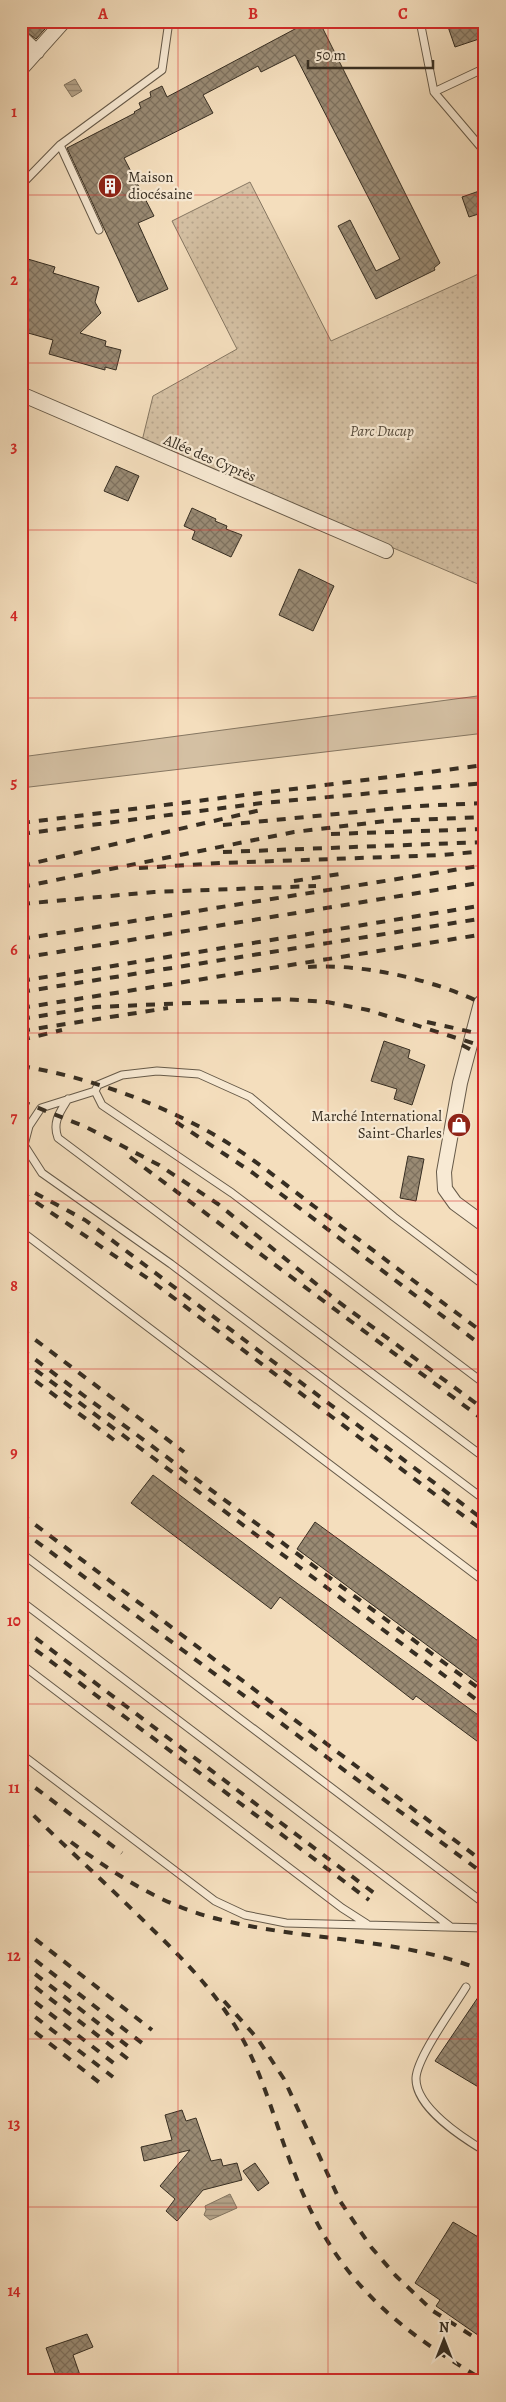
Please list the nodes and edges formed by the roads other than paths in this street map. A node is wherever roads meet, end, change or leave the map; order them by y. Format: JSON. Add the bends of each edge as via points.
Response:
{"nodes":[{"id":1,"x":64,"y":21,"type":"edge"},
{"id":2,"x":169,"y":21,"type":"edge"},
{"id":3,"x":420,"y":21,"type":"edge"},
{"id":4,"x":21,"y":37,"type":"edge"},
{"id":5,"x":37,"y":52,"type":"junction"},
{"id":6,"x":485,"y":68,"type":"edge"},
{"id":7,"x":21,"y":69,"type":"edge"},
{"id":8,"x":434,"y":92,"type":"junction"},
{"id":9,"x":60,"y":145,"type":"junction"},
{"id":10,"x":485,"y":152,"type":"edge"},
{"id":11,"x":21,"y":185,"type":"edge"},
{"id":12,"x":99,"y":230,"type":"dead end"},
{"id":13,"x":21,"y":394,"type":"edge"},
{"id":14,"x":386,"y":551,"type":"dead end"},
{"id":15,"x":485,"y":1000,"type":"edge"},
{"id":16,"x":94,"y":1091,"type":"junction"},
{"id":17,"x":69,"y":1099,"type":"junction"},
{"id":18,"x":485,"y":1225,"type":"edge"},
{"id":19,"x":21,"y":1231,"type":"edge"},
{"id":20,"x":485,"y":1286,"type":"edge"},
{"id":21,"x":485,"y":1384,"type":"edge"},
{"id":22,"x":485,"y":1458,"type":"edge"},
{"id":23,"x":485,"y":1500,"type":"edge"},
{"id":24,"x":21,"y":1553,"type":"edge"},
{"id":25,"x":485,"y":1582,"type":"edge"},
{"id":26,"x":21,"y":1601,"type":"edge"},
{"id":27,"x":21,"y":1664,"type":"edge"},
{"id":28,"x":21,"y":1754,"type":"edge"},
{"id":29,"x":485,"y":1904,"type":"edge"},
{"id":30,"x":367,"y":1924,"type":"junction"},
{"id":31,"x":451,"y":1927,"type":"junction"},
{"id":32,"x":485,"y":1928,"type":"edge"},
{"id":33,"x":466,"y":1988,"type":"dead end"},
{"id":34,"x":485,"y":2151,"type":"edge"}],
"edges":[{"from":1,"to":5,"type":"street"},
{"from":2,"to":9,"type":"lane","via":[[162,70]]},
{"from":3,"to":8,"type":"lane"},
{"from":4,"to":5,"type":"street"},
{"from":5,"to":7,"type":"street"},
{"from":6,"to":8,"type":"lane"},
{"from":8,"to":10,"type":"lane"},
{"from":9,"to":11,"type":"lane"},
{"from":9,"to":12,"type":"lane"},
{"from":13,"to":14,"type":"street","name":"Allée des Cyprès"},
{"from":15,"to":18,"type":"street","via":[[481,1003],[460,1083],[444,1172],[445,1189],[455,1203]]},
{"from":16,"to":17,"type":"lane"},
{"from":16,"to":20,"type":"lane","via":[[98,1085],[122,1075],[157,1071],[199,1074],[250,1097],[394,1217]]},
{"from":16,"to":21,"type":"lane","via":[[102,1105],[232,1193]]},
{"from":17,"to":22,"type":"lane","via":[[58,1115],[55,1128],[58,1138]]},
{"from":17,"to":23,"type":"lane","via":[[41,1108],[29,1126],[24,1145],[42,1173],[171,1264]]},
{"from":19,"to":25,"type":"lane"},
{"from":24,"to":29,"type":"lane"},
{"from":26,"to":31,"type":"lane"},
{"from":27,"to":30,"type":"lane"},
{"from":28,"to":30,"type":"lane","via":[[215,1901],[245,1915],[286,1923]]},
{"from":30,"to":31,"type":"lane"},
{"from":31,"to":32,"type":"lane"},
{"from":33,"to":34,"type":"lane","via":[[420,2063],[416,2079],[423,2101],[459,2136]]}]}
